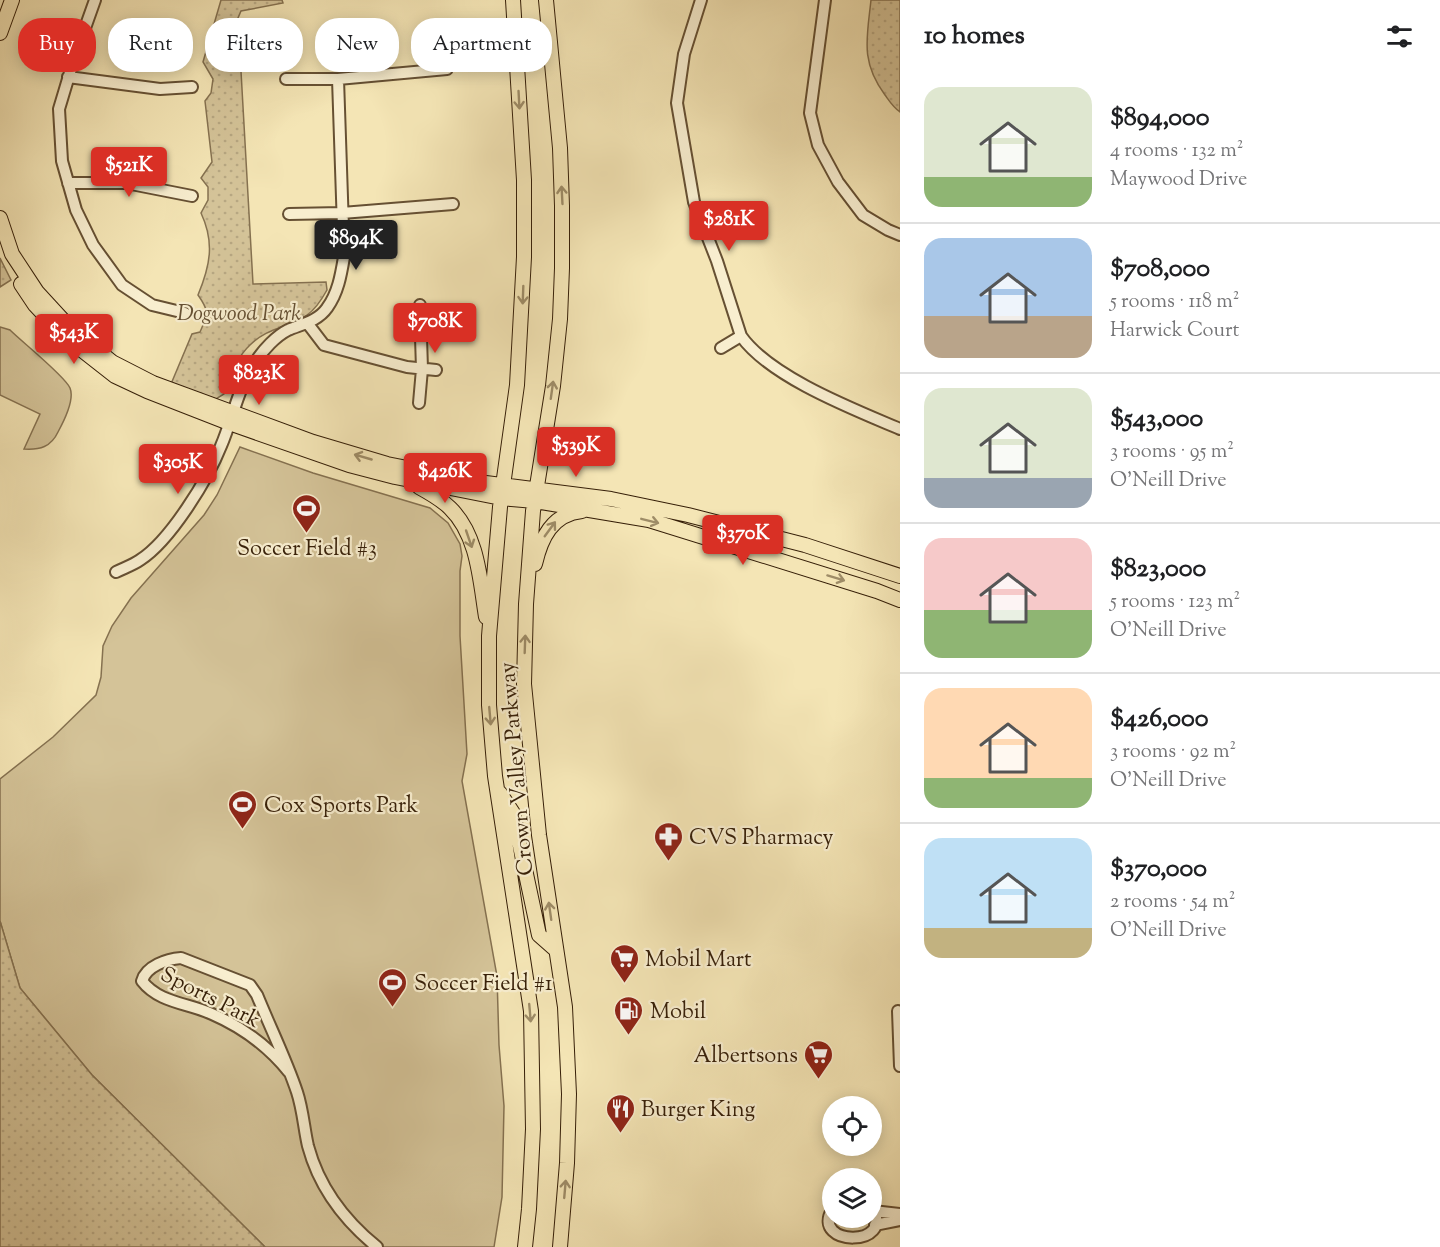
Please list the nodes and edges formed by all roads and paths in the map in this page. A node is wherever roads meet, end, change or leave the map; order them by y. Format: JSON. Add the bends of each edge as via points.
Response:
{"nodes":[{"id":1,"x":4,"y":0,"type":"edge"},
{"id":2,"x":12,"y":0,"type":"edge"},
{"id":3,"x":95,"y":0,"type":"edge"},
{"id":4,"x":513,"y":0,"type":"edge"},
{"id":5,"x":546,"y":0,"type":"edge"},
{"id":6,"x":702,"y":0,"type":"edge"},
{"id":7,"x":825,"y":0,"type":"edge"},
{"id":8,"x":0,"y":10,"type":"edge"},
{"id":9,"x":0,"y":33,"type":"edge"},
{"id":10,"x":414,"y":72,"type":"edge"},
{"id":11,"x":68,"y":76,"type":"junction"},
{"id":12,"x":286,"y":79,"type":"dead end"},
{"id":13,"x":338,"y":79,"type":"junction"},
{"id":14,"x":192,"y":87,"type":"dead end"},
{"id":15,"x":68,"y":183,"type":"junction"},
{"id":16,"x":192,"y":196,"type":"dead end"},
{"id":17,"x":453,"y":204,"type":"dead end"},
{"id":18,"x":342,"y":213,"type":"junction"},
{"id":19,"x":289,"y":214,"type":"dead end"},
{"id":20,"x":0,"y":218,"type":"edge"},
{"id":21,"x":900,"y":235,"type":"edge"},
{"id":22,"x":0,"y":242,"type":"edge"},
{"id":23,"x":420,"y":305,"type":"dead end"},
{"id":24,"x":185,"y":312,"type":"dead end"},
{"id":25,"x":308,"y":324,"type":"junction"},
{"id":26,"x":741,"y":336,"type":"junction"},
{"id":27,"x":721,"y":348,"type":"dead end"},
{"id":28,"x":422,"y":369,"type":"junction"},
{"id":29,"x":436,"y":370,"type":"dead end"},
{"id":30,"x":419,"y":403,"type":"dead end"},
{"id":31,"x":231,"y":418,"type":"junction"},
{"id":32,"x":900,"y":429,"type":"edge"},
{"id":33,"x":395,"y":477,"type":"junction"},
{"id":34,"x":502,"y":492,"type":"junction"},
{"id":35,"x":536,"y":495,"type":"junction"},
{"id":36,"x":593,"y":510,"type":"junction"},
{"id":37,"x":116,"y":572,"type":"dead end"},
{"id":38,"x":900,"y":576,"type":"edge"},
{"id":39,"x":900,"y":600,"type":"edge"},
{"id":40,"x":526,"y":604,"type":"junction"},
{"id":41,"x":489,"y":636,"type":"junction"},
{"id":42,"x":497,"y":789,"type":"junction"},
{"id":43,"x":556,"y":950,"type":"junction"},
{"id":44,"x":898,"y":1011,"type":"dead end"},
{"id":45,"x":900,"y":1066,"type":"edge"},
{"id":46,"x":289,"y":1071,"type":"junction"},
{"id":47,"x":882,"y":1211,"type":"edge"},
{"id":48,"x":900,"y":1214,"type":"edge"},
{"id":49,"x":900,"y":1220,"type":"edge"},
{"id":50,"x":882,"y":1224,"type":"edge"},
{"id":51,"x":830,"y":1228,"type":"edge"},
{"id":52,"x":874,"y":1228,"type":"edge"},
{"id":53,"x":838,"y":1244,"type":"edge"},
{"id":54,"x":853,"y":1246,"type":"edge"},
{"id":55,"x":377,"y":1247,"type":"edge"},
{"id":56,"x":525,"y":1247,"type":"edge"},
{"id":57,"x":560,"y":1247,"type":"edge"}],
"edges":[{"from":1,"to":8,"type":"main road"},
{"from":2,"to":9,"type":"main road"},
{"from":3,"to":11,"type":"street"},
{"from":4,"to":34,"type":"main road","name":"Crown Valley Parkway","one_way":true,"via":[[524,180],[524,257],[517,385]]},
{"from":35,"to":5,"type":"main road","name":"Crown Valley Parkway","one_way":true,"via":[[553,386],[562,268],[560,148]]},
{"from":6,"to":26,"type":"street","via":[[684,54],[677,103],[694,202]]},
{"from":7,"to":21,"type":"street","via":[[810,113],[818,145],[838,182],[863,215]]},
{"from":10,"to":13,"type":"street"},
{"from":11,"to":14,"type":"street","via":[[160,89]]},
{"from":11,"to":15,"type":"street","via":[[59,109],[62,161]]},
{"from":12,"to":13,"type":"street"},
{"from":13,"to":18,"type":"street"},
{"from":15,"to":16,"type":"street","via":[[126,183]]},
{"from":15,"to":24,"type":"street","via":[[93,245],[122,285],[152,305]]},
{"from":17,"to":18,"type":"street"},
{"from":18,"to":19,"type":"street"},
{"from":18,"to":25,"type":"street","via":[[344,257],[340,282],[327,309]]},
{"from":20,"to":31,"type":"main road","via":[[12,254],[38,292],[71,328],[112,362]]},
{"from":22,"to":31,"type":"main road","via":[[35,305],[92,359],[147,391]]},
{"from":23,"to":28,"type":"street"},
{"from":25,"to":28,"type":"street","via":[[324,345]]},
{"from":25,"to":31,"type":"street","via":[[287,331],[256,362],[242,386]]},
{"from":26,"to":27,"type":"street"},
{"from":26,"to":32,"type":"street","via":[[776,369],[844,406]]},
{"from":28,"to":29,"type":"street"},
{"from":28,"to":30,"type":"street"},
{"from":31,"to":33,"type":"main road","via":[[348,465]]},
{"from":34,"to":31,"type":"main road","one_way":true,"via":[[387,464]]},
{"from":31,"to":37,"type":"street","via":[[221,448],[186,509],[147,554]]},
{"from":33,"to":34,"type":"main road"},
{"from":33,"to":41,"type":"main road","one_way":true,"via":[[440,499],[467,532]]},
{"from":34,"to":35,"type":"main road"},
{"from":34,"to":41,"type":"main road","name":"Crown Valley Parkway"},
{"from":35,"to":36,"type":"main road"},
{"from":35,"to":38,"type":"main road","via":[[611,499],[688,516],[806,545]]},
{"from":35,"to":40,"type":"main road","name":"Crown Valley Parkway"},
{"from":36,"to":39,"type":"main road","one_way":true,"via":[[649,520]]},
{"from":40,"to":36,"type":"main road","one_way":true,"via":[[541,545],[553,523],[562,516]]},
{"from":43,"to":40,"type":"main road","name":"Crown Valley Parkway","one_way":true,"via":[[539,835],[524,684]]},
{"from":41,"to":42,"type":"main road","name":"Crown Valley Parkway","one_way":true,"via":[[489,705]]},
{"from":42,"to":43,"type":"main road","via":[[513,813],[538,935]]},
{"from":42,"to":56,"type":"main road","name":"Crown Valley Parkway","one_way":true,"via":[[531,1011],[533,1129]]},
{"from":57,"to":43,"type":"main road","name":"Crown Valley Parkway","one_way":true,"via":[[569,1094],[565,1007]]},
{"from":44,"to":45,"type":"street"},
{"from":46,"to":46,"type":"street","name":"Sports Park","via":[[250,985],[181,958],[145,973],[142,981],[155,993],[211,1013],[238,1028],[262,1044]]},
{"from":46,"to":55,"type":"street","name":"Sports Park","via":[[300,1102],[309,1150],[324,1185],[348,1219]]},
{"from":47,"to":48,"type":"street"},
{"from":49,"to":50,"type":"street"},
{"from":51,"to":53,"type":"street"},
{"from":52,"to":54,"type":"street","via":[[866,1242]]},
{"from":53,"to":54,"type":"street"}]}
